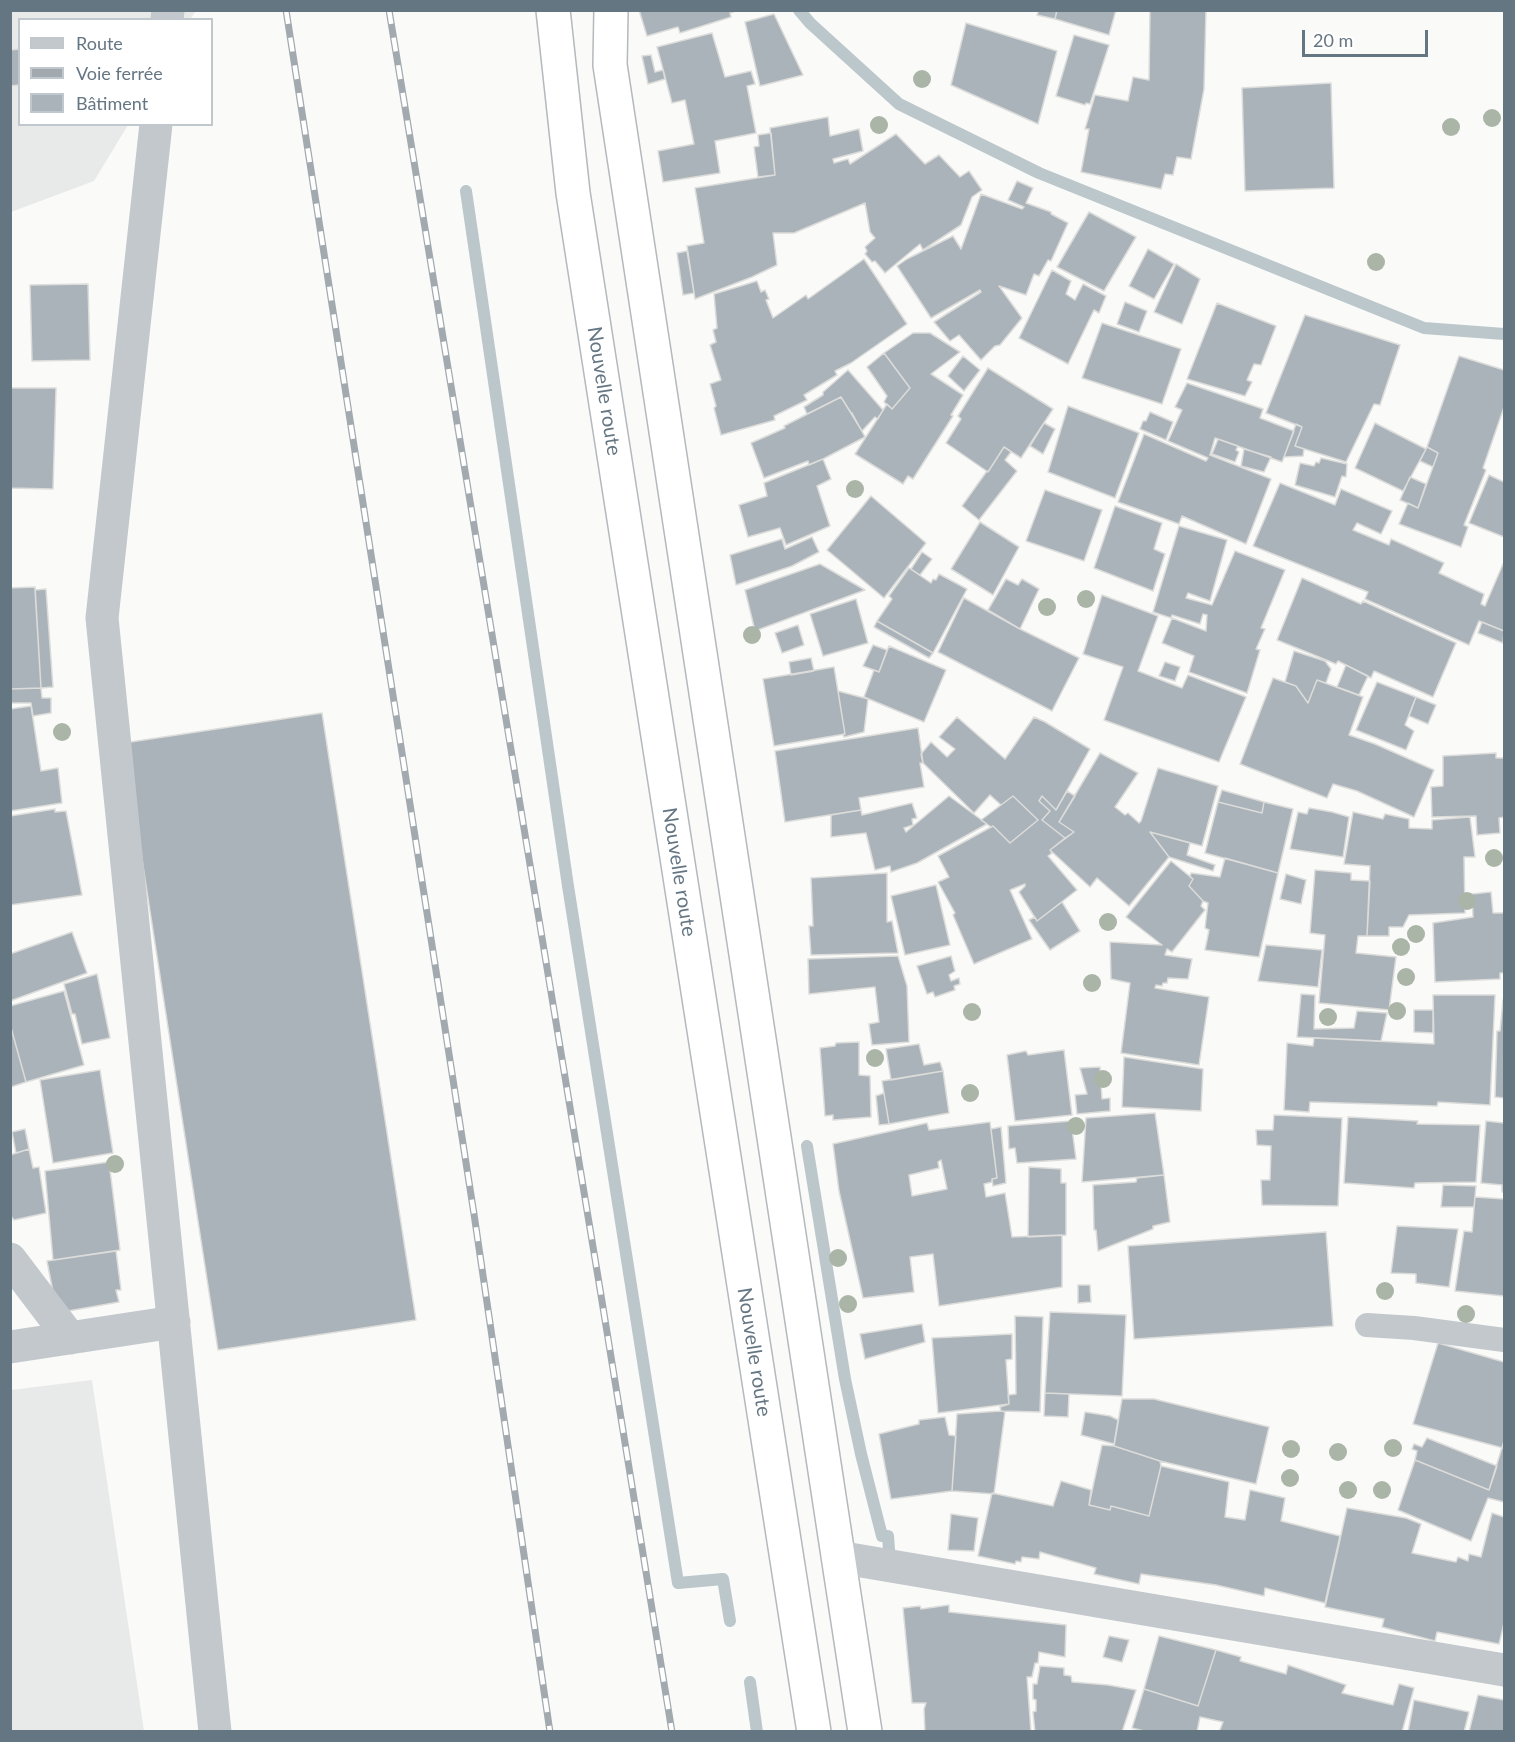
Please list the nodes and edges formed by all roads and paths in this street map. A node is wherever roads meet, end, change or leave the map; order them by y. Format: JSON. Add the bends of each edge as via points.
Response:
{"nodes":[{"id":1,"x":553,"y":10,"type":"edge"},
{"id":2,"x":611,"y":10,"type":"edge"},
{"id":3,"x":156,"y":126,"type":"edge"},
{"id":4,"x":10,"y":1259,"type":"edge"},
{"id":5,"x":174,"y":1322,"type":"junction"},
{"id":6,"x":1367,"y":1325,"type":"dead end"},
{"id":7,"x":70,"y":1338,"type":"junction"},
{"id":8,"x":1504,"y":1340,"type":"edge"},
{"id":9,"x":10,"y":1347,"type":"edge"},
{"id":10,"x":838,"y":1557,"type":"junction"},
{"id":11,"x":1504,"y":1670,"type":"edge"},
{"id":12,"x":215,"y":1731,"type":"edge"},
{"id":13,"x":814,"y":1731,"type":"edge"},
{"id":14,"x":865,"y":1731,"type":"edge"}],
"edges":[{"from":1,"to":13,"type":"highway","name":"Nouvelle route","via":[[573,193]]},
{"from":2,"to":10,"type":"highway","via":[[610,64]]},
{"from":3,"to":5,"type":"street","via":[[102,618]]},
{"from":4,"to":7,"type":"street"},
{"from":5,"to":7,"type":"street"},
{"from":5,"to":12,"type":"street"},
{"from":6,"to":8,"type":"lane"},
{"from":7,"to":9,"type":"street"},
{"from":10,"to":11,"type":"street"},
{"from":10,"to":14,"type":"highway"}]}
